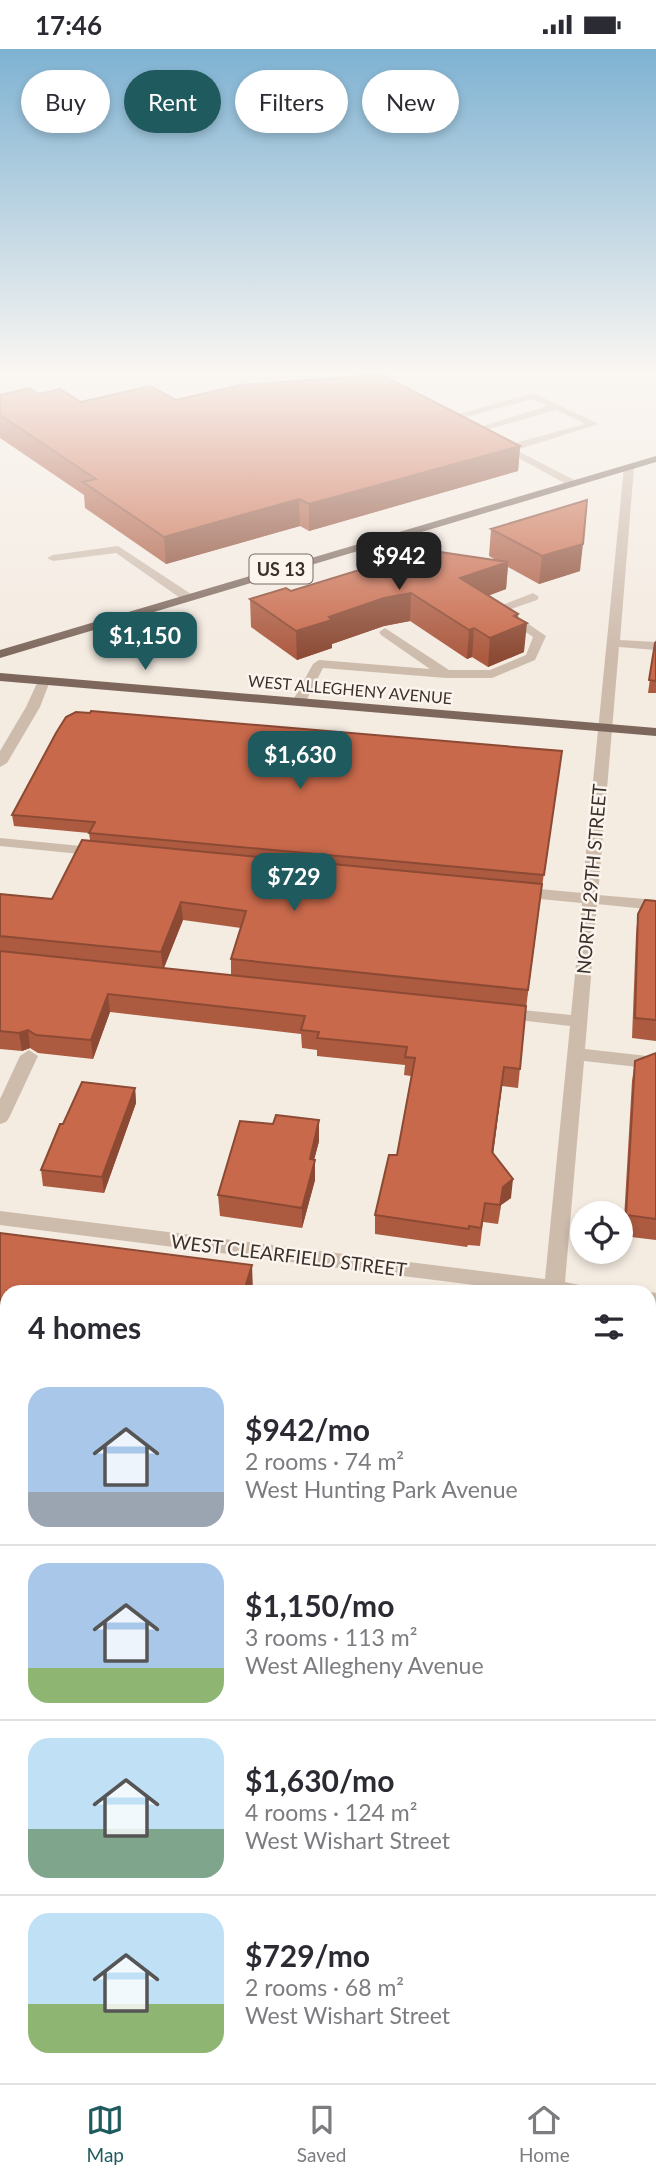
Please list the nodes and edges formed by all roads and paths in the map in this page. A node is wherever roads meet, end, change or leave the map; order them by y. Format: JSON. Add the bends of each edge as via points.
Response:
{"nodes":[{"id":1,"x":545,"y":469,"type":"edge"},
{"id":2,"x":622,"y":469,"type":"edge"},
{"id":3,"x":629,"y":469,"type":"edge"},
{"id":4,"x":572,"y":483,"type":"junction"},
{"id":5,"x":53,"y":558,"type":"dead end"},
{"id":6,"x":187,"y":597,"type":"junction"},
{"id":7,"x":533,"y":597,"type":"dead end"},
{"id":8,"x":384,"y":632,"type":"dead end"},
{"id":9,"x":613,"y":643,"type":"junction"},
{"id":10,"x":656,"y":646,"type":"edge"},
{"id":11,"x":8,"y":657,"type":"edge"},
{"id":12,"x":446,"y":674,"type":"junction"},
{"id":13,"x":0,"y":677,"type":"edge"},
{"id":14,"x":44,"y":681,"type":"junction"},
{"id":15,"x":299,"y":702,"type":"junction"},
{"id":16,"x":605,"y":727,"type":"junction"},
{"id":17,"x":656,"y":732,"type":"edge"},
{"id":18,"x":0,"y":763,"type":"edge"},
{"id":19,"x":0,"y":842,"type":"edge"},
{"id":20,"x":124,"y":854,"type":"edge"},
{"id":21,"x":508,"y":891,"type":"edge"},
{"id":22,"x":590,"y":899,"type":"junction"},
{"id":23,"x":656,"y":905,"type":"edge"},
{"id":24,"x":491,"y":1011,"type":"edge"},
{"id":25,"x":578,"y":1021,"type":"junction"},
{"id":26,"x":575,"y":1054,"type":"junction"},
{"id":27,"x":29,"y":1056,"type":"dead end"},
{"id":28,"x":656,"y":1063,"type":"edge"},
{"id":29,"x":0,"y":1118,"type":"edge"},
{"id":30,"x":0,"y":1218,"type":"edge"},
{"id":31,"x":516,"y":1285,"type":"edge"},
{"id":32,"x":554,"y":1285,"type":"edge"}],
"edges":[{"from":1,"to":4,"type":"street"},
{"from":2,"to":4,"type":"main road","number":"US 13"},
{"from":3,"to":9,"type":"street","name":"NORTH 29TH STREET"},
{"from":4,"to":6,"type":"main road","number":"US 13"},
{"from":5,"to":6,"type":"street","via":[[118,549]]},
{"from":6,"to":11,"type":"main road","number":"US 13"},
{"from":7,"to":12,"type":"street","via":[[498,609],[540,636],[531,657],[492,674]]},
{"from":8,"to":12,"type":"street"},
{"from":9,"to":10,"type":"street"},
{"from":9,"to":16,"type":"street","name":"NORTH 29TH STREET"},
{"from":11,"to":14,"type":"main road"},
{"from":12,"to":15,"type":"street","via":[[319,664]]},
{"from":13,"to":14,"type":"main road","name":"WEST ALLEGHENY AVENUE"},
{"from":14,"to":15,"type":"main road","name":"WEST ALLEGHENY AVENUE"},
{"from":14,"to":18,"type":"street"},
{"from":15,"to":16,"type":"main road","name":"WEST ALLEGHENY AVENUE"},
{"from":16,"to":17,"type":"main road","name":"WEST ALLEGHENY AVENUE"},
{"from":16,"to":22,"type":"street","name":"NORTH 29TH STREET"},
{"from":19,"to":20,"type":"street"},
{"from":21,"to":22,"type":"street"},
{"from":22,"to":23,"type":"street"},
{"from":22,"to":25,"type":"street","name":"NORTH 29TH STREET"},
{"from":24,"to":25,"type":"street"},
{"from":25,"to":26,"type":"street","name":"NORTH 29TH STREET"},
{"from":26,"to":28,"type":"street"},
{"from":26,"to":32,"type":"street","name":"NORTH 29TH STREET"},
{"from":27,"to":29,"type":"street"},
{"from":30,"to":31,"type":"street","name":"WEST CLEARFIELD STREET"}]}
